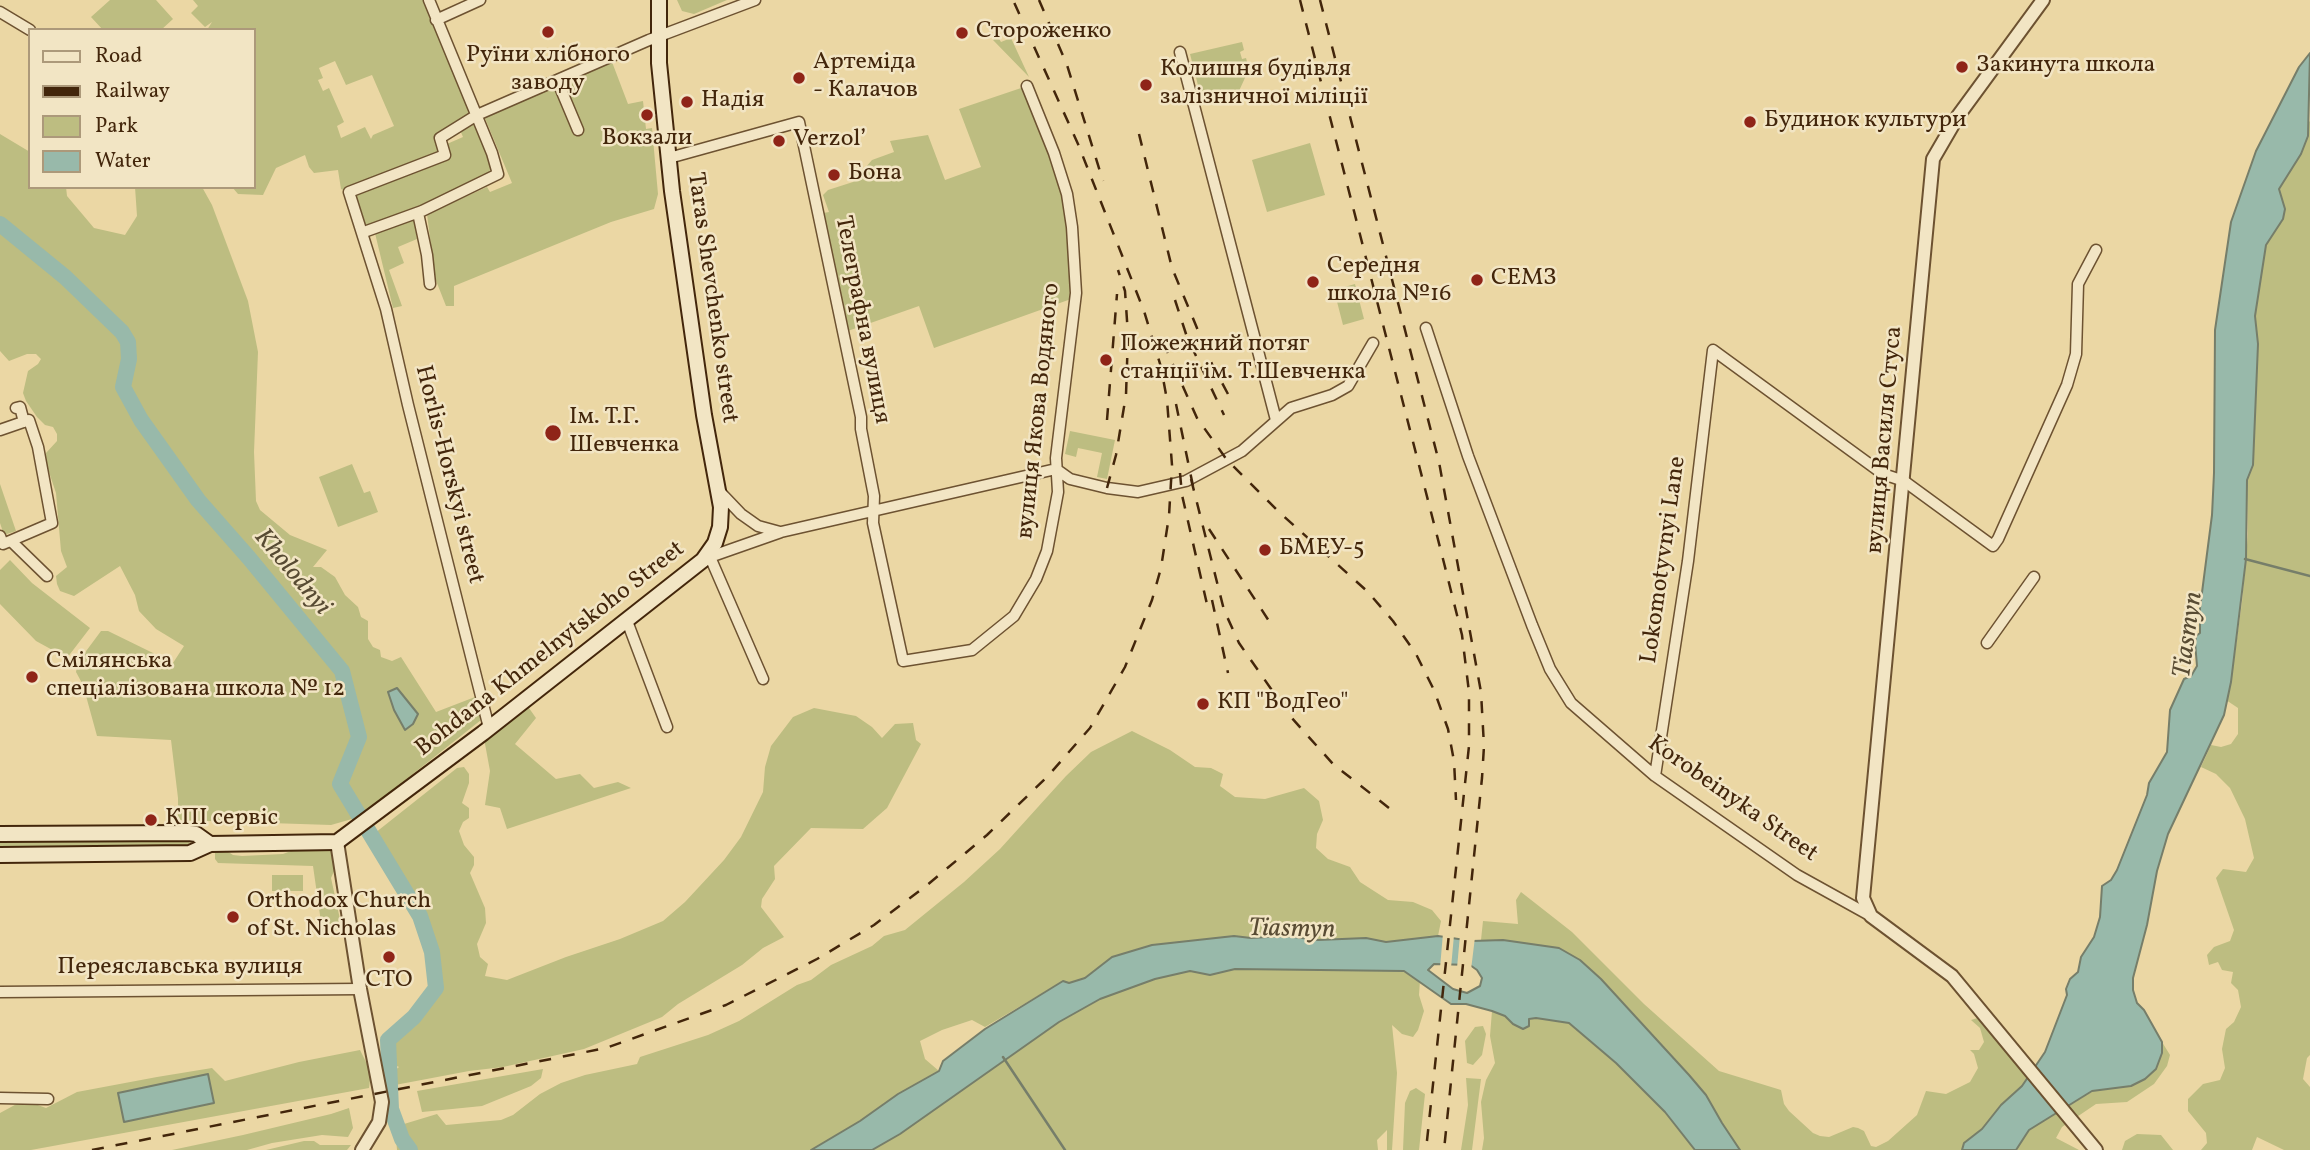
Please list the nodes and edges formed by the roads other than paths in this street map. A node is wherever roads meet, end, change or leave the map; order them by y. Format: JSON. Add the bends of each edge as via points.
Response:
{"nodes":[{"id":1,"x":429,"y":0,"type":"edge"},
{"id":2,"x":480,"y":0,"type":"edge"},
{"id":3,"x":659,"y":0,"type":"edge"},
{"id":4,"x":755,"y":0,"type":"edge"},
{"id":5,"x":2043,"y":0,"type":"edge"},
{"id":6,"x":0,"y":12,"type":"edge"},
{"id":7,"x":436,"y":20,"type":"junction"},
{"id":8,"x":28,"y":29,"type":"edge"},
{"id":9,"x":659,"y":37,"type":"junction"},
{"id":10,"x":1180,"y":52,"type":"dead end"},
{"id":11,"x":557,"y":80,"type":"junction"},
{"id":12,"x":1027,"y":86,"type":"dead end"},
{"id":13,"x":477,"y":115,"type":"junction"},
{"id":14,"x":578,"y":130,"type":"dead end"},
{"id":15,"x":669,"y":159,"type":"junction"},
{"id":16,"x":418,"y":213,"type":"junction"},
{"id":17,"x":363,"y":232,"type":"junction"},
{"id":18,"x":2096,"y":250,"type":"dead end"},
{"id":19,"x":430,"y":284,"type":"dead end"},
{"id":20,"x":1426,"y":328,"type":"dead end"},
{"id":21,"x":1373,"y":343,"type":"dead end"},
{"id":22,"x":1276,"y":420,"type":"junction"},
{"id":23,"x":0,"y":430,"type":"edge"},
{"id":24,"x":1056,"y":469,"type":"junction"},
{"id":25,"x":1904,"y":481,"type":"junction"},
{"id":26,"x":718,"y":490,"type":"junction"},
{"id":27,"x":874,"y":510,"type":"junction"},
{"id":28,"x":781,"y":532,"type":"junction"},
{"id":29,"x":4,"y":539,"type":"edge"},
{"id":30,"x":707,"y":558,"type":"junction"},
{"id":31,"x":47,"y":576,"type":"dead end"},
{"id":32,"x":2034,"y":577,"type":"dead end"},
{"id":33,"x":627,"y":621,"type":"junction"},
{"id":34,"x":1987,"y":643,"type":"dead end"},
{"id":35,"x":903,"y":661,"type":"joint"},
{"id":36,"x":763,"y":679,"type":"dead end"},
{"id":37,"x":667,"y":727,"type":"dead end"},
{"id":38,"x":489,"y":728,"type":"junction"},
{"id":39,"x":1655,"y":776,"type":"junction"},
{"id":40,"x":0,"y":834,"type":"edge"},
{"id":41,"x":337,"y":842,"type":"junction"},
{"id":42,"x":210,"y":844,"type":"junction"},
{"id":43,"x":0,"y":855,"type":"edge"},
{"id":44,"x":1871,"y":916,"type":"junction"},
{"id":45,"x":360,"y":989,"type":"junction"},
{"id":46,"x":0,"y":992,"type":"edge"},
{"id":47,"x":0,"y":1098,"type":"edge"},
{"id":48,"x":48,"y":1099,"type":"dead end"},
{"id":49,"x":362,"y":1150,"type":"edge"},
{"id":50,"x":2096,"y":1150,"type":"edge"}],
"edges":[{"from":1,"to":7,"type":"street"},
{"from":2,"to":7,"type":"street"},
{"from":3,"to":9,"type":"main road","name":"Taras Shevchenko street"},
{"from":4,"to":9,"type":"street"},
{"from":5,"to":25,"type":"street","name":"вулиця Василя Стуса","via":[[1958,116],[1933,159]]},
{"from":6,"to":8,"type":"street"},
{"from":7,"to":13,"type":"street"},
{"from":9,"to":11,"type":"street"},
{"from":9,"to":15,"type":"main road","name":"Taras Shevchenko street"},
{"from":10,"to":22,"type":"street"},
{"from":11,"to":13,"type":"street"},
{"from":11,"to":14,"type":"street"},
{"from":12,"to":24,"type":"street","name":"вулиця Якова Водяного","via":[[1054,152],[1072,227],[1076,293]]},
{"from":13,"to":16,"type":"street","via":[[498,174]]},
{"from":13,"to":17,"type":"street","name":"Horlis-Horskyi street","via":[[440,138],[445,155],[349,192]]},
{"from":15,"to":26,"type":"main road","name":"Taras Shevchenko street"},
{"from":15,"to":27,"type":"street","name":"Телеграфна вулиця","via":[[799,121],[861,417]]},
{"from":16,"to":17,"type":"street"},
{"from":16,"to":19,"type":"street"},
{"from":17,"to":38,"type":"street","name":"Horlis-Horskyi street"},
{"from":18,"to":25,"type":"street","via":[[2078,284],[2076,354],[2067,385],[1993,546]]},
{"from":20,"to":39,"type":"street","name":"Korobeinyka Street","via":[[1468,456],[1550,669],[1571,703]]},
{"from":21,"to":22,"type":"street","via":[[1348,386],[1291,408]]},
{"from":22,"to":24,"type":"street","via":[[1227,460],[1186,481],[1144,492],[1070,479]]},
{"from":23,"to":29,"type":"street","via":[[20,415],[29,420],[52,523]]},
{"from":24,"to":27,"type":"street","name":"Bohdana Khmelnytskoho Street"},
{"from":24,"to":35,"type":"street","name":"вулиця Якова Водяного","via":[[1058,492],[1047,551],[1014,616],[972,650]]},
{"from":25,"to":39,"type":"street","name":"Lokomotyvnyi Lane","via":[[1883,474],[1713,350],[1688,561]]},
{"from":25,"to":44,"type":"street","name":"вулиця Василя Стуса","via":[[1863,892]]},
{"from":26,"to":28,"type":"street","via":[[758,526]]},
{"from":26,"to":30,"type":"main road","name":"Taras Shevchenko street","via":[[720,527]]},
{"from":27,"to":28,"type":"street","name":"Bohdana Khmelnytskoho Street"},
{"from":27,"to":35,"type":"street","name":"Телеграфна вулиця"},
{"from":28,"to":30,"type":"street","name":"Bohdana Khmelnytskoho Street"},
{"from":29,"to":31,"type":"street"},
{"from":30,"to":33,"type":"main road","name":"Bohdana Khmelnytskoho Street"},
{"from":30,"to":36,"type":"street"},
{"from":32,"to":34,"type":"street"},
{"from":33,"to":37,"type":"street"},
{"from":33,"to":38,"type":"main road","name":"Bohdana Khmelnytskoho Street"},
{"from":38,"to":41,"type":"main road","name":"Bohdana Khmelnytskoho Street"},
{"from":39,"to":44,"type":"street","name":"Korobeinyka Street","via":[[1797,874]]},
{"from":40,"to":42,"type":"main road","via":[[189,833]]},
{"from":41,"to":42,"type":"main road"},
{"from":41,"to":45,"type":"street"},
{"from":42,"to":43,"type":"main road","via":[[190,853]]},
{"from":44,"to":50,"type":"street","name":"Korobeinyka Street","via":[[1952,976]]},
{"from":45,"to":46,"type":"street","name":"Переяславська вулиця"},
{"from":45,"to":49,"type":"street","via":[[382,1102],[379,1122]]},
{"from":47,"to":48,"type":"street"}]}
